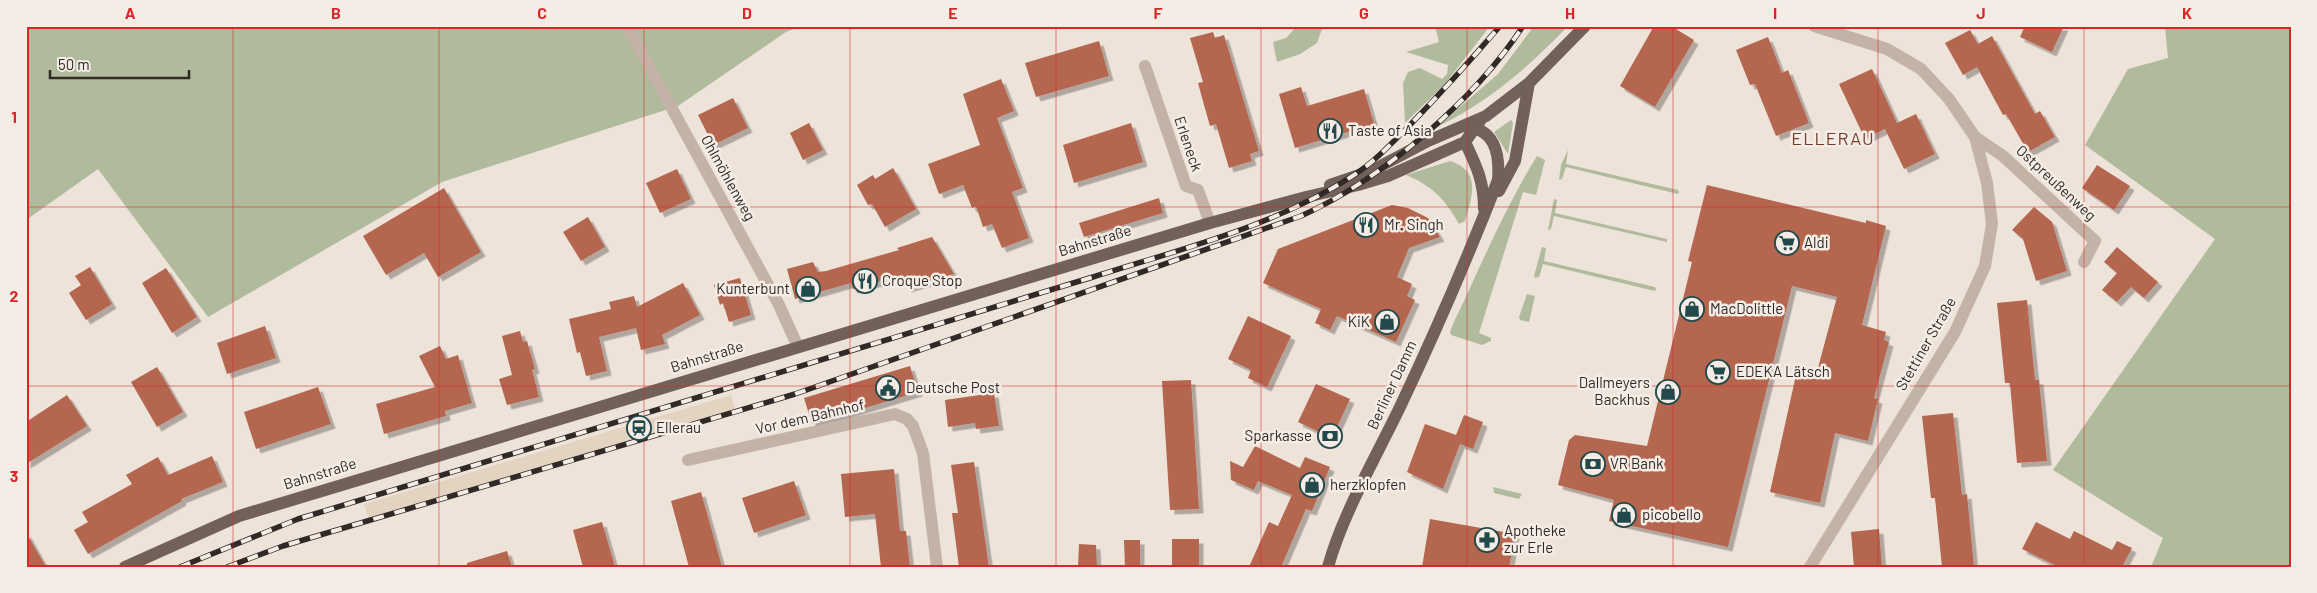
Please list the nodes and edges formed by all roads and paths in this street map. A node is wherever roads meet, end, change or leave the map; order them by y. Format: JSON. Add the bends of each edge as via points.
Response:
{"nodes":[{"id":1,"x":627,"y":26,"type":"edge"},
{"id":2,"x":1585,"y":26,"type":"edge"},
{"id":3,"x":1814,"y":26,"type":"edge"},
{"id":4,"x":1145,"y":66,"type":"dead end"},
{"id":5,"x":1529,"y":83,"type":"junction"},
{"id":6,"x":1474,"y":124,"type":"junction"},
{"id":7,"x":1975,"y":137,"type":"junction"},
{"id":8,"x":1465,"y":142,"type":"junction"},
{"id":9,"x":1306,"y":197,"type":"junction"},
{"id":10,"x":1484,"y":217,"type":"junction"},
{"id":11,"x":1210,"y":223,"type":"junction"},
{"id":12,"x":2084,"y":262,"type":"dead end"},
{"id":13,"x":798,"y":347,"type":"junction"},
{"id":14,"x":688,"y":460,"type":"dead end"},
{"id":15,"x":124,"y":567,"type":"edge"},
{"id":16,"x":937,"y":567,"type":"edge"},
{"id":17,"x":1328,"y":567,"type":"edge"},
{"id":18,"x":1810,"y":567,"type":"edge"}],
"edges":[{"from":1,"to":13,"type":"street","name":"Ohlmöhlenweg","via":[[774,296]]},
{"from":2,"to":5,"type":"main road"},
{"from":3,"to":7,"type":"street","name":"Stettiner Straße","via":[[1887,49],[1921,69],[1949,99]]},
{"from":4,"to":11,"type":"street","name":"Erleneck","via":[[1186,186],[1198,190]]},
{"from":5,"to":6,"type":"main road"},
{"from":5,"to":10,"type":"main road","via":[[1515,161]]},
{"from":6,"to":8,"type":"main road","name":"Bahnstraße"},
{"from":6,"to":9,"type":"main road","name":"Bahnstraße","via":[[1428,140],[1371,171],[1324,187]]},
{"from":6,"to":10,"type":"main road","name":"Berliner Damm","via":[[1486,133],[1498,153],[1498,180]]},
{"from":7,"to":12,"type":"street","name":"Ostpreußenweg","via":[[2003,156],[2095,241]]},
{"from":7,"to":18,"type":"street","name":"Stettiner Straße","via":[[1987,183],[1992,224],[1984,266],[1955,332]]},
{"from":8,"to":9,"type":"main road","name":"Bahnstraße","via":[[1388,176]]},
{"from":8,"to":10,"type":"main road","name":"Berliner Damm","via":[[1481,176]]},
{"from":9,"to":11,"type":"main road","name":"Bahnstraße"},
{"from":10,"to":17,"type":"main road","name":"Berliner Damm","via":[[1430,342],[1353,504]]},
{"from":11,"to":13,"type":"main road","name":"Bahnstraße"},
{"from":13,"to":15,"type":"main road","name":"Bahnstraße","via":[[239,516]]},
{"from":14,"to":16,"type":"street","name":"Vor dem Bahnhof","via":[[895,414],[907,419],[923,453]]}]}
